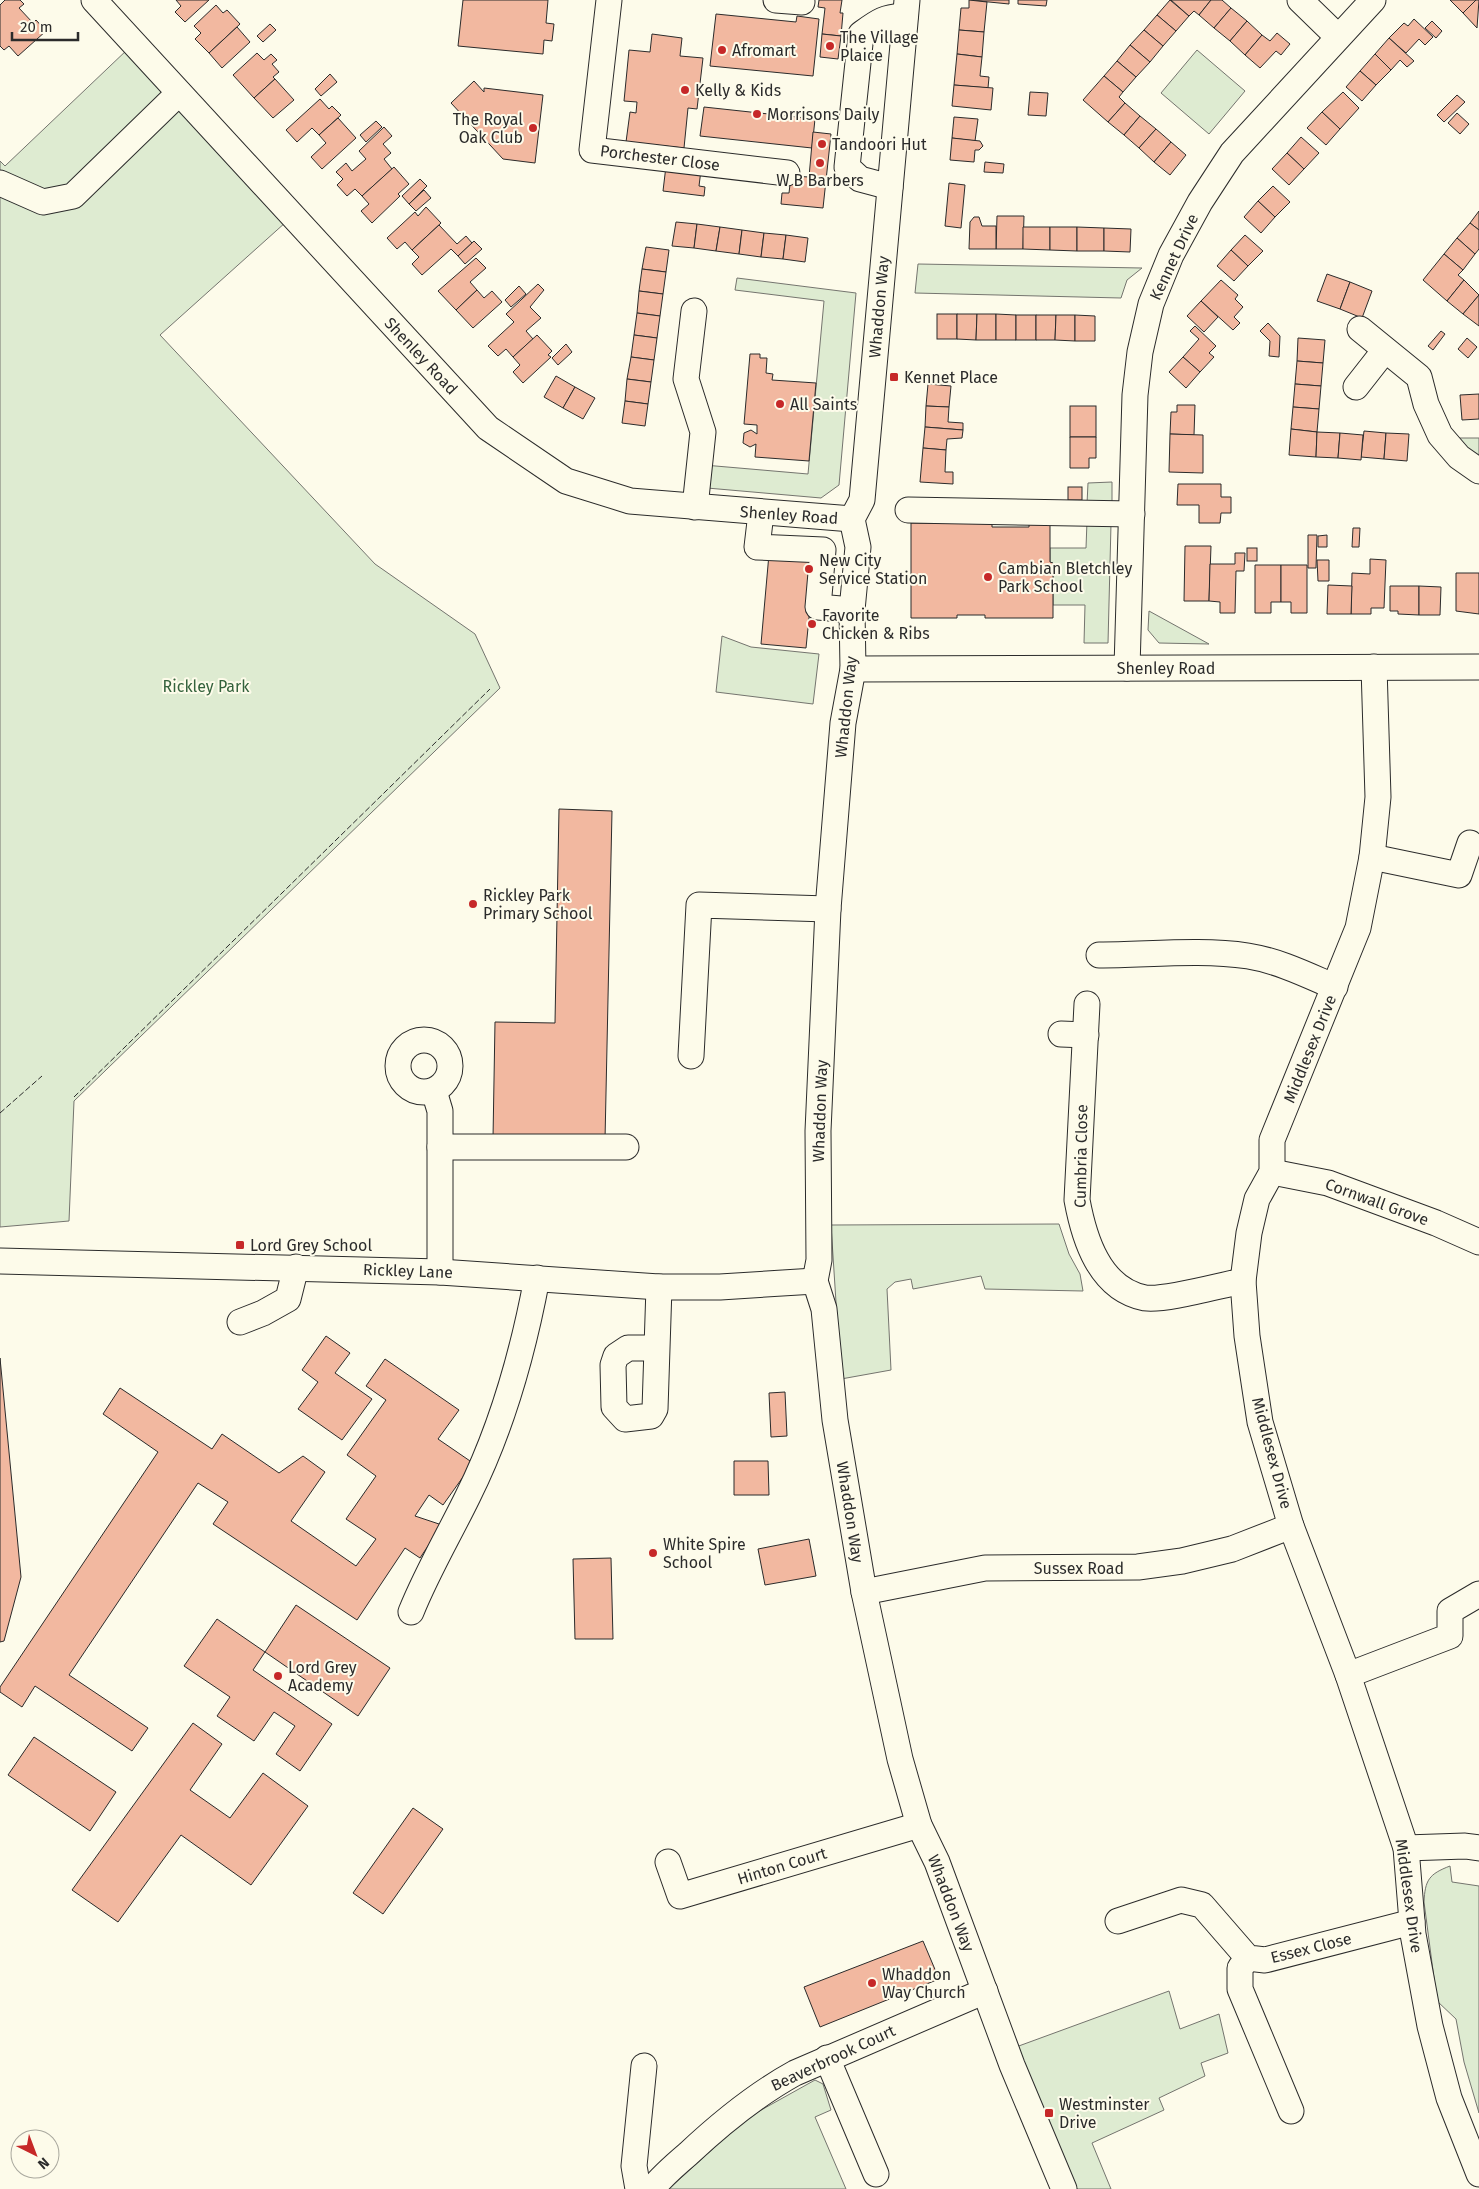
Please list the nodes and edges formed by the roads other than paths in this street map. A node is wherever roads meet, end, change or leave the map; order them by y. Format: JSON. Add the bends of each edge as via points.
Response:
{"nodes":[{"id":1,"x":94,"y":0,"type":"edge"},
{"id":2,"x":609,"y":0,"type":"edge"},
{"id":3,"x":776,"y":0,"type":"edge"},
{"id":4,"x":1300,"y":0,"type":"edge"},
{"id":5,"x":1373,"y":0,"type":"edge"},
{"id":6,"x":802,"y":2,"type":"dead end"},
{"id":7,"x":906,"y":8,"type":"edge"},
{"id":8,"x":1338,"y":37,"type":"junction"},
{"id":9,"x":180,"y":93,"type":"junction"},
{"id":10,"x":787,"y":173,"type":"dead end"},
{"id":11,"x":0,"y":183,"type":"edge"},
{"id":12,"x":890,"y":187,"type":"junction"},
{"id":13,"x":694,"y":311,"type":"dead end"},
{"id":14,"x":1360,"y":329,"type":"dead end"},
{"id":15,"x":1385,"y":350,"type":"junction"},
{"id":16,"x":1356,"y":387,"type":"dead end"},
{"id":17,"x":1479,"y":471,"type":"edge"},
{"id":18,"x":695,"y":507,"type":"junction"},
{"id":19,"x":908,"y":510,"type":"dead end"},
{"id":20,"x":761,"y":513,"type":"junction"},
{"id":21,"x":1132,"y":514,"type":"junction"},
{"id":22,"x":852,"y":519,"type":"junction"},
{"id":23,"x":852,"y":610,"type":"junction"},
{"id":24,"x":1374,"y":667,"type":"junction"},
{"id":25,"x":1479,"y":667,"type":"edge"},
{"id":26,"x":1127,"y":668,"type":"junction"},
{"id":27,"x":853,"y":669,"type":"junction"},
{"id":28,"x":1470,"y":843,"type":"dead end"},
{"id":29,"x":1372,"y":858,"type":"junction"},
{"id":30,"x":828,"y":909,"type":"junction"},
{"id":31,"x":1099,"y":955,"type":"dead end"},
{"id":32,"x":1335,"y":987,"type":"junction"},
{"id":33,"x":1087,"y":1004,"type":"dead end"},
{"id":34,"x":1061,"y":1034,"type":"dead end"},
{"id":35,"x":1086,"y":1035,"type":"junction"},
{"id":36,"x":691,"y":1056,"type":"dead end"},
{"id":37,"x":434,"y":1091,"type":"dead end"},
{"id":38,"x":440,"y":1147,"type":"junction"},
{"id":39,"x":626,"y":1147,"type":"dead end"},
{"id":40,"x":1272,"y":1172,"type":"junction"},
{"id":41,"x":1479,"y":1242,"type":"edge"},
{"id":42,"x":0,"y":1261,"type":"edge"},
{"id":43,"x":296,"y":1267,"type":"junction"},
{"id":44,"x":440,"y":1272,"type":"junction"},
{"id":45,"x":537,"y":1278,"type":"junction"},
{"id":46,"x":814,"y":1281,"type":"junction"},
{"id":47,"x":1243,"y":1281,"type":"junction"},
{"id":48,"x":659,"y":1287,"type":"junction"},
{"id":49,"x":240,"y":1322,"type":"dead end"},
{"id":50,"x":656,"y":1348,"type":"dead end"},
{"id":51,"x":1291,"y":1526,"type":"junction"},
{"id":52,"x":864,"y":1592,"type":"junction"},
{"id":53,"x":1479,"y":1594,"type":"edge"},
{"id":54,"x":411,"y":1612,"type":"dead end"},
{"id":55,"x":1348,"y":1675,"type":"junction"},
{"id":56,"x":919,"y":1825,"type":"junction"},
{"id":57,"x":1406,"y":1848,"type":"junction"},
{"id":58,"x":1479,"y":1848,"type":"edge"},
{"id":59,"x":668,"y":1862,"type":"dead end"},
{"id":60,"x":1118,"y":1921,"type":"dead end"},
{"id":61,"x":1412,"y":1922,"type":"junction"},
{"id":62,"x":1248,"y":1958,"type":"junction"},
{"id":63,"x":984,"y":1991,"type":"junction"},
{"id":64,"x":827,"y":2058,"type":"junction"},
{"id":65,"x":644,"y":2066,"type":"dead end"},
{"id":66,"x":1291,"y":2110,"type":"dead end"},
{"id":67,"x":876,"y":2174,"type":"dead end"},
{"id":68,"x":1479,"y":2174,"type":"edge"},
{"id":69,"x":638,"y":2189,"type":"edge"},
{"id":70,"x":652,"y":2189,"type":"edge"},
{"id":71,"x":1064,"y":2189,"type":"edge"}],
"edges":[{"from":1,"to":9,"type":"street","name":"Shenley Road"},
{"from":2,"to":10,"type":"street","name":"Porchester Close","via":[[592,150]]},
{"from":3,"to":6,"type":"street"},
{"from":4,"to":8,"type":"street"},
{"from":5,"to":8,"type":"street","name":"Kennet Drive"},
{"from":7,"to":12,"type":"street","name":"Whaddon Way"},
{"from":7,"to":12,"type":"street","via":[[878,21],[861,34],[847,167],[860,179]]},
{"from":8,"to":21,"type":"street","name":"Kennet Drive","via":[[1232,153],[1171,255],[1151,304],[1140,352],[1135,395]]},
{"from":9,"to":11,"type":"street","via":[[73,196],[43,202]]},
{"from":9,"to":18,"type":"street","name":"Shenley Road","via":[[488,428],[566,481],[630,500]]},
{"from":12,"to":22,"type":"street","name":"Whaddon Way","via":[[862,500]]},
{"from":13,"to":18,"type":"street","via":[[686,379],[703,432]]},
{"from":14,"to":15,"type":"street"},
{"from":15,"to":16,"type":"street"},
{"from":15,"to":17,"type":"street","via":[[1419,377],[1426,404],[1440,435],[1459,458]]},
{"from":18,"to":20,"type":"street","name":"Shenley Road"},
{"from":19,"to":21,"type":"street"},
{"from":20,"to":22,"type":"street","name":"Shenley Road"},
{"from":20,"to":23,"type":"street","via":[[757,547],[823,550],[818,607]]},
{"from":21,"to":26,"type":"street","name":"Kennet Drive"},
{"from":22,"to":23,"type":"street","name":"Whaddon Way","via":[[858,547]]},
{"from":23,"to":27,"type":"street","name":"Whaddon Way"},
{"from":24,"to":25,"type":"street","name":"Shenley Road"},
{"from":24,"to":26,"type":"street","name":"Shenley Road"},
{"from":24,"to":29,"type":"street","name":"Middlesex Drive","via":[[1378,797]]},
{"from":26,"to":27,"type":"street","name":"Shenley Road"},
{"from":27,"to":30,"type":"street","name":"Whaddon Way","via":[[843,723]]},
{"from":28,"to":29,"type":"street","via":[[1459,875]]},
{"from":29,"to":32,"type":"street","name":"Middlesex Drive","via":[[1358,928]]},
{"from":30,"to":36,"type":"street","via":[[699,905]]},
{"from":30,"to":46,"type":"street","name":"Whaddon Way","via":[[818,1131],[819,1260]]},
{"from":31,"to":32,"type":"street","via":[[1249,956],[1282,964]]},
{"from":32,"to":40,"type":"street","name":"Middlesex Drive","via":[[1272,1140]]},
{"from":33,"to":35,"type":"street","name":"Cumbria Close"},
{"from":34,"to":35,"type":"street"},
{"from":35,"to":47,"type":"street","name":"Cumbria Close","via":[[1077,1200],[1082,1225],[1097,1263],[1127,1290],[1145,1298],[1162,1298]]},
{"from":37,"to":38,"type":"street","via":[[440,1111]]},
{"from":38,"to":39,"type":"street"},
{"from":38,"to":44,"type":"street"},
{"from":40,"to":41,"type":"street","name":"Cornwall Grove","via":[[1328,1183]]},
{"from":40,"to":47,"type":"street","name":"Middlesex Drive","via":[[1257,1199]]},
{"from":42,"to":43,"type":"street","name":"Rickley Lane"},
{"from":43,"to":44,"type":"street","name":"Rickley Lane"},
{"from":43,"to":49,"type":"street","via":[[288,1299]]},
{"from":44,"to":45,"type":"street","name":"Rickley Lane"},
{"from":45,"to":48,"type":"street","name":"Rickley Lane"},
{"from":45,"to":54,"type":"street","via":[[513,1382],[485,1458]]},
{"from":46,"to":48,"type":"street","name":"Rickley Lane"},
{"from":46,"to":52,"type":"street","name":"Whaddon Way","via":[[824,1309],[835,1420]]},
{"from":47,"to":51,"type":"street","name":"Middlesex Drive","via":[[1247,1336],[1260,1422]]},
{"from":48,"to":50,"type":"street"},
{"from":51,"to":52,"type":"street","name":"Sussex Road","via":[[1232,1549],[1182,1561],[1138,1567],[985,1568]]},
{"from":51,"to":55,"type":"street","name":"Middlesex Drive"},
{"from":52,"to":56,"type":"street","name":"Whaddon Way","via":[[900,1759]]},
{"from":53,"to":55,"type":"street","via":[[1450,1611],[1450,1636]]},
{"from":55,"to":57,"type":"street","name":"Middlesex Drive"},
{"from":56,"to":59,"type":"street","name":"Hinton Court","via":[[680,1896]]},
{"from":56,"to":63,"type":"street","name":"Whaddon Way","via":[[937,1862]]},
{"from":57,"to":58,"type":"street"},
{"from":57,"to":61,"type":"street","name":"Middlesex Drive"},
{"from":60,"to":62,"type":"street","name":"Essex Close","via":[[1181,1900],[1202,1905]]},
{"from":61,"to":62,"type":"street","name":"Essex Close","via":[[1265,1960]]},
{"from":61,"to":68,"type":"street","name":"Middlesex Drive","via":[[1430,2026],[1449,2098]]},
{"from":62,"to":66,"type":"street","via":[[1240,1968],[1240,1989]]},
{"from":63,"to":64,"type":"street","name":"Beaverbrook Court"},
{"from":63,"to":71,"type":"street","name":"Whaddon Way"},
{"from":64,"to":67,"type":"street"},
{"from":64,"to":70,"type":"street","name":"Beaverbrook Court","via":[[768,2087],[735,2112]]},
{"from":65,"to":69,"type":"street","via":[[634,2166]]}]}
